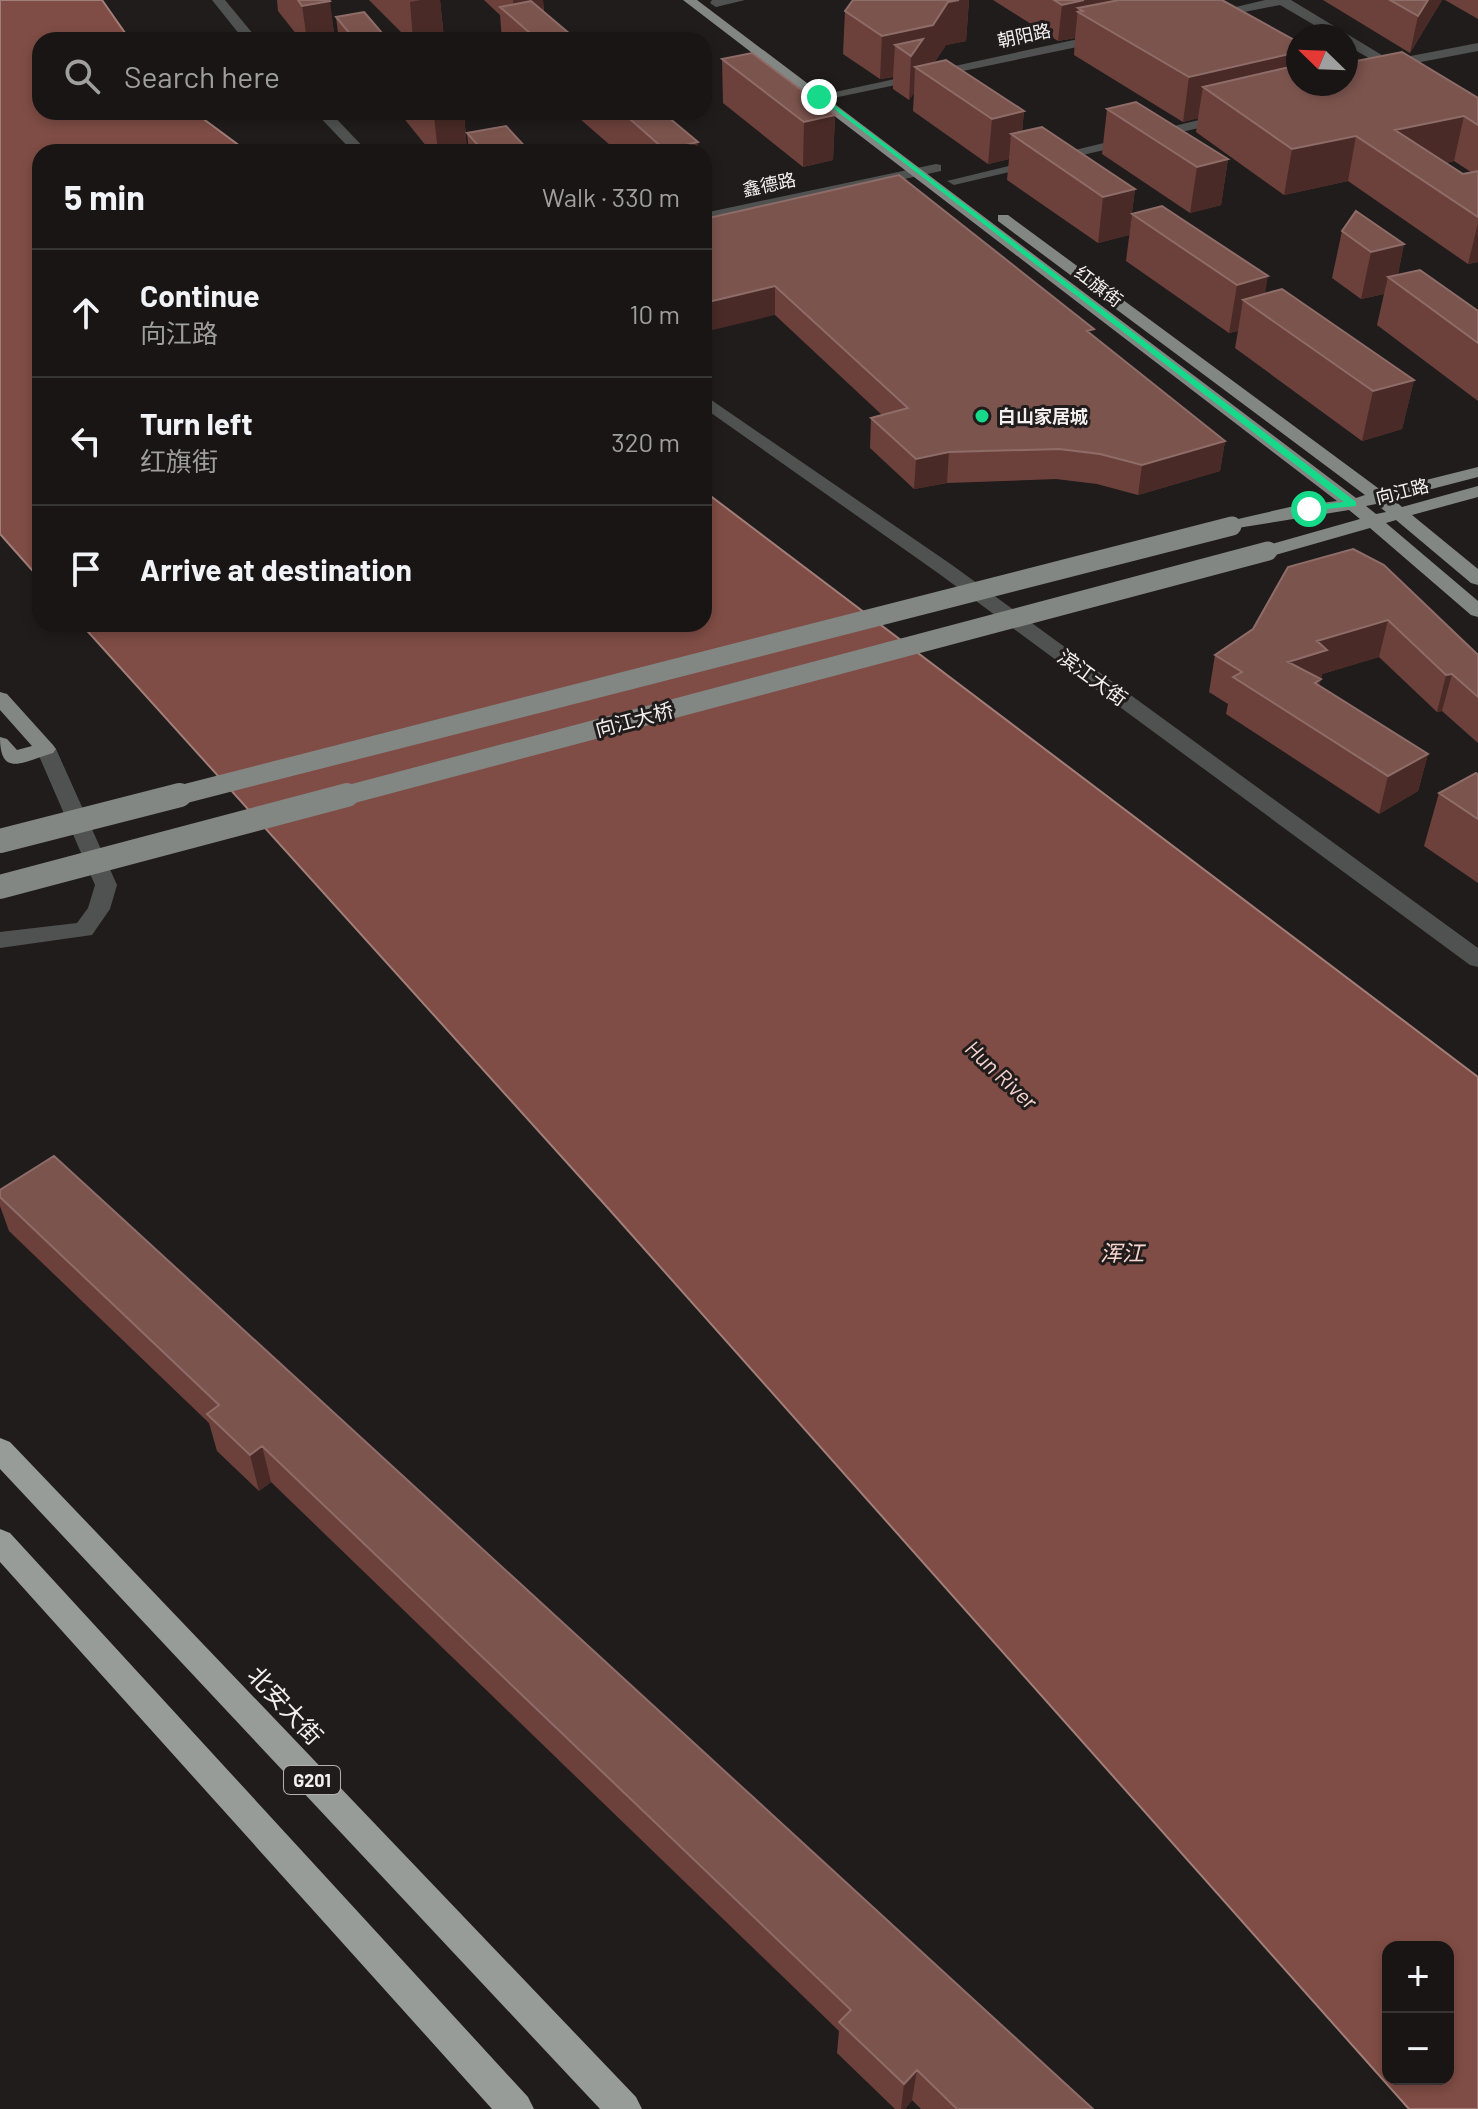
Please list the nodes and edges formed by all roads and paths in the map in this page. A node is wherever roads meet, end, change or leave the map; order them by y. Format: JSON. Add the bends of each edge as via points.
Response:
{"nodes":[{"id":1,"x":218,"y":0,"type":"edge"},
{"id":2,"x":689,"y":0,"type":"edge"},
{"id":3,"x":739,"y":0,"type":"edge"},
{"id":4,"x":1234,"y":0,"type":"edge"},
{"id":5,"x":1283,"y":0,"type":"edge"},
{"id":6,"x":714,"y":2,"type":"edge"},
{"id":7,"x":1202,"y":6,"type":"edge"},
{"id":8,"x":1190,"y":19,"type":"edge"},
{"id":9,"x":1323,"y":24,"type":"edge"},
{"id":10,"x":1111,"y":31,"type":"edge"},
{"id":11,"x":244,"y":32,"type":"edge"},
{"id":12,"x":1478,"y":47,"type":"edge"},
{"id":13,"x":1358,"y":48,"type":"edge"},
{"id":14,"x":1388,"y":72,"type":"junction"},
{"id":15,"x":1413,"y":79,"type":"edge"},
{"id":16,"x":823,"y":90,"type":"junction"},
{"id":17,"x":1248,"y":112,"type":"edge"},
{"id":18,"x":330,"y":120,"type":"edge"},
{"id":19,"x":353,"y":144,"type":"edge"},
{"id":20,"x":900,"y":160,"type":"junction"},
{"id":21,"x":917,"y":164,"type":"junction"},
{"id":22,"x":954,"y":181,"type":"junction"},
{"id":23,"x":712,"y":203,"type":"edge"},
{"id":24,"x":712,"y":216,"type":"edge"},
{"id":25,"x":712,"y":406,"type":"edge"},
{"id":26,"x":1478,"y":472,"type":"edge"},
{"id":27,"x":1478,"y":491,"type":"edge"},
{"id":28,"x":1379,"y":497,"type":"junction"},
{"id":29,"x":1353,"y":504,"type":"junction"},
{"id":30,"x":1397,"y":512,"type":"junction"},
{"id":31,"x":1370,"y":520,"type":"junction"},
{"id":32,"x":1232,"y":526,"type":"joint"},
{"id":33,"x":1268,"y":551,"type":"joint"},
{"id":34,"x":1478,"y":579,"type":"edge"},
{"id":35,"x":1478,"y":611,"type":"edge"},
{"id":36,"x":0,"y":698,"type":"edge"},
{"id":37,"x":0,"y":743,"type":"edge"},
{"id":38,"x":46,"y":749,"type":"junction"},
{"id":39,"x":0,"y":841,"type":"edge"},
{"id":40,"x":0,"y":887,"type":"edge"},
{"id":41,"x":0,"y":940,"type":"edge"},
{"id":42,"x":1478,"y":959,"type":"edge"},
{"id":43,"x":0,"y":1450,"type":"edge"},
{"id":44,"x":0,"y":1542,"type":"edge"},
{"id":45,"x":516,"y":2109,"type":"edge"},
{"id":46,"x":624,"y":2109,"type":"edge"}],
"edges":[{"from":1,"to":11,"type":"street"},
{"from":2,"to":16,"type":"main road","name":"红旗街"},
{"from":3,"to":6,"type":"street"},
{"from":4,"to":7,"type":"street"},
{"from":5,"to":8,"type":"street"},
{"from":5,"to":9,"type":"street"},
{"from":6,"to":16,"type":"main road"},
{"from":10,"to":16,"type":"street","name":"朝阳路"},
{"from":12,"to":14,"type":"street"},
{"from":13,"to":14,"type":"street"},
{"from":14,"to":15,"type":"street"},
{"from":16,"to":20,"type":"main road","name":"红旗街"},
{"from":16,"to":21,"type":"main road"},
{"from":17,"to":22,"type":"street"},
{"from":18,"to":19,"type":"street"},
{"from":20,"to":21,"type":"main road","name":"红旗街"},
{"from":20,"to":23,"type":"street","name":"鑫德路"},
{"from":21,"to":22,"type":"main road","via":[[936,168]]},
{"from":21,"to":24,"type":"street","name":"鑫德路"},
{"from":21,"to":29,"type":"main road","name":"红旗街"},
{"from":22,"to":28,"type":"main road"},
{"from":25,"to":42,"type":"street","name":"滨江大街","via":[[945,569]]},
{"from":26,"to":28,"type":"main road","name":"向江路"},
{"from":27,"to":30,"type":"main road","name":"向江路"},
{"from":28,"to":29,"type":"main road","name":"向江路"},
{"from":28,"to":30,"type":"main road"},
{"from":29,"to":31,"type":"main road","name":"红旗街"},
{"from":29,"to":32,"type":"main road","name":"向江路"},
{"from":30,"to":31,"type":"main road","name":"向江路"},
{"from":30,"to":34,"type":"main road"},
{"from":31,"to":33,"type":"main road","name":"向江路"},
{"from":31,"to":35,"type":"main road","name":"红旗街"},
{"from":32,"to":39,"type":"main road","name":"向江大桥","bridge":true},
{"from":33,"to":40,"type":"main road","name":"向江大桥","bridge":true},
{"from":36,"to":38,"type":"main road"},
{"from":37,"to":38,"type":"main road","via":[[12,758]]},
{"from":38,"to":41,"type":"street","via":[[106,885],[99,909],[84,930]]},
{"from":43,"to":46,"type":"highway","name":"北安大街","number":"G201"},
{"from":44,"to":45,"type":"highway"}]}
